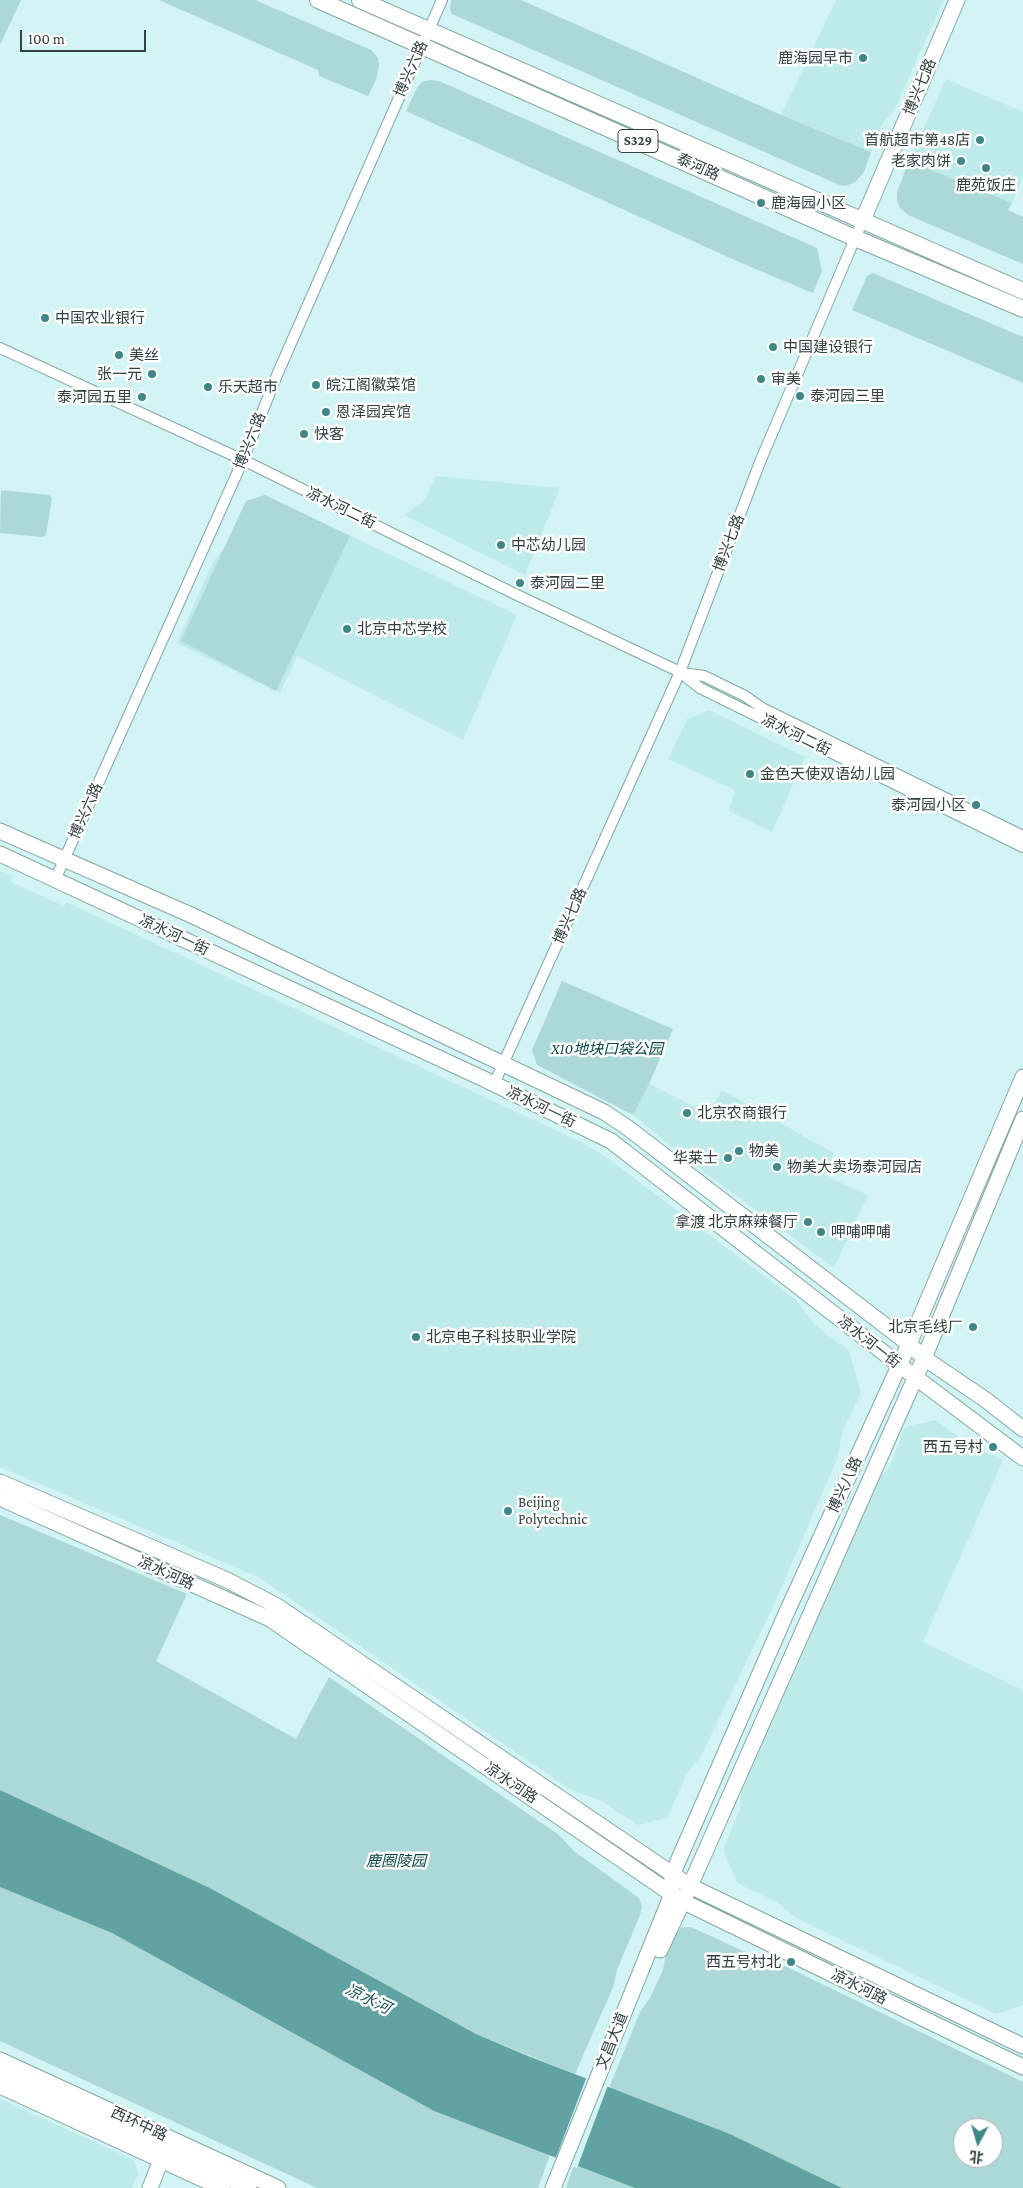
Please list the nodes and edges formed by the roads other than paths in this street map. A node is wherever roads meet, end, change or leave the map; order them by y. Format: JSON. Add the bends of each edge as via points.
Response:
{"nodes":[{"id":1,"x":318,"y":0,"type":"edge"},
{"id":2,"x":360,"y":0,"type":"edge"},
{"id":3,"x":442,"y":0,"type":"edge"},
{"id":4,"x":957,"y":0,"type":"edge"},
{"id":5,"x":428,"y":31,"type":"junction"},
{"id":6,"x":421,"y":46,"type":"junction"},
{"id":7,"x":862,"y":222,"type":"junction"},
{"id":8,"x":855,"y":238,"type":"junction"},
{"id":9,"x":1023,"y":291,"type":"edge"},
{"id":10,"x":1023,"y":309,"type":"edge"},
{"id":11,"x":0,"y":348,"type":"edge"},
{"id":12,"x":243,"y":460,"type":"junction"},
{"id":13,"x":680,"y":672,"type":"junction"},
{"id":14,"x":0,"y":831,"type":"edge"},
{"id":15,"x":1023,"y":836,"type":"edge"},
{"id":16,"x":1023,"y":847,"type":"edge"},
{"id":17,"x":0,"y":854,"type":"edge"},
{"id":18,"x":64,"y":860,"type":"junction"},
{"id":19,"x":55,"y":880,"type":"junction"},
{"id":20,"x":503,"y":1064,"type":"junction"},
{"id":21,"x":1023,"y":1077,"type":"edge"},
{"id":22,"x":494,"y":1084,"type":"junction"},
{"id":23,"x":545,"y":1084,"type":"junction"},
{"id":24,"x":533,"y":1104,"type":"junction"},
{"id":25,"x":1023,"y":1119,"type":"edge"},
{"id":26,"x":909,"y":1344,"type":"junction"},
{"id":27,"x":924,"y":1358,"type":"junction"},
{"id":28,"x":900,"y":1365,"type":"junction"},
{"id":29,"x":915,"y":1378,"type":"junction"},
{"id":30,"x":1023,"y":1429,"type":"edge"},
{"id":31,"x":1023,"y":1458,"type":"edge"},
{"id":32,"x":0,"y":1482,"type":"edge"},
{"id":33,"x":0,"y":1498,"type":"edge"},
{"id":34,"x":672,"y":1875,"type":"junction"},
{"id":35,"x":690,"y":1886,"type":"junction"},
{"id":36,"x":677,"y":1897,"type":"junction"},
{"id":37,"x":1023,"y":2046,"type":"edge"},
{"id":38,"x":0,"y":2060,"type":"edge"},
{"id":39,"x":607,"y":2064,"type":"junction"},
{"id":40,"x":1023,"y":2067,"type":"edge"},
{"id":41,"x":0,"y":2073,"type":"edge"},
{"id":42,"x":0,"y":2086,"type":"edge"},
{"id":43,"x":163,"y":2155,"type":"junction"},
{"id":44,"x":150,"y":2188,"type":"edge"},
{"id":45,"x":222,"y":2188,"type":"edge"},
{"id":46,"x":249,"y":2188,"type":"edge"},
{"id":47,"x":278,"y":2188,"type":"edge"},
{"id":48,"x":554,"y":2188,"type":"edge"},
{"id":49,"x":563,"y":2188,"type":"edge"}],
"edges":[{"from":1,"to":6,"type":"main road","name":"泰河路","number":"S329"},
{"from":2,"to":5,"type":"main road","name":"泰河路","number":"S329"},
{"from":3,"to":5,"type":"street","name":"博兴六路"},
{"from":4,"to":7,"type":"main road","name":"博兴七路"},
{"from":5,"to":6,"type":"street","name":"博兴六路"},
{"from":5,"to":7,"type":"main road","name":"泰河路","number":"S329"},
{"from":6,"to":8,"type":"main road","name":"泰河路","number":"S329"},
{"from":6,"to":12,"type":"street","name":"博兴六路"},
{"from":7,"to":8,"type":"street","name":"博兴七路"},
{"from":7,"to":9,"type":"main road","name":"泰河路","number":"S329"},
{"from":8,"to":10,"type":"main road","name":"泰河路","number":"S329"},
{"from":8,"to":13,"type":"street","name":"博兴七路","via":[[760,462]]},
{"from":11,"to":12,"type":"street","name":"凉水河二街"},
{"from":12,"to":13,"type":"street","name":"凉水河二街"},
{"from":12,"to":18,"type":"street","name":"博兴六路"},
{"from":13,"to":15,"type":"street","name":"凉水河二街","via":[[704,676],[762,708]]},
{"from":13,"to":16,"type":"street","name":"凉水河二街","via":[[700,688]]},
{"from":13,"to":20,"type":"street","name":"博兴七路"},
{"from":14,"to":18,"type":"main road","name":"凉水河一街"},
{"from":17,"to":19,"type":"main road","name":"凉水河一街"},
{"from":18,"to":19,"type":"street","name":"博兴六路"},
{"from":18,"to":20,"type":"main road","name":"凉水河一街","via":[[191,915]]},
{"from":19,"to":22,"type":"main road","name":"凉水河一街"},
{"from":20,"to":22,"type":"street","name":"博兴七路"},
{"from":20,"to":23,"type":"main road","name":"凉水河一街"},
{"from":21,"to":26,"type":"main road","name":"博兴八路"},
{"from":22,"to":24,"type":"main road","name":"凉水河一街"},
{"from":23,"to":24,"type":"main road","via":[[533,1090]]},
{"from":23,"to":26,"type":"main road","name":"凉水河一街","via":[[604,1112],[628,1128]]},
{"from":24,"to":28,"type":"main road","name":"凉水河一街","via":[[611,1141]]},
{"from":25,"to":27,"type":"main road","name":"博兴八路"},
{"from":26,"to":27,"type":"main road","name":"凉水河一街"},
{"from":26,"to":28,"type":"main road","name":"博兴八路"},
{"from":27,"to":29,"type":"main road","name":"博兴八路"},
{"from":27,"to":30,"type":"main road","name":"凉水河一街"},
{"from":28,"to":29,"type":"main road","name":"凉水河一街"},
{"from":28,"to":34,"type":"main road","name":"博兴八路","via":[[785,1616]]},
{"from":29,"to":31,"type":"main road","name":"凉水河一街"},
{"from":29,"to":35,"type":"main road","name":"博兴八路"},
{"from":32,"to":34,"type":"main road","name":"凉水河路","via":[[227,1580],[277,1606]]},
{"from":33,"to":36,"type":"main road","name":"凉水河路","via":[[270,1619]]},
{"from":34,"to":35,"type":"main road","name":"凉水河路"},
{"from":34,"to":36,"type":"main road","name":"博兴八路"},
{"from":35,"to":36,"type":"main road","name":"博兴八路"},
{"from":35,"to":37,"type":"main road","name":"凉水河路"},
{"from":36,"to":39,"type":"main road","name":"文昌大道"},
{"from":36,"to":40,"type":"main road","name":"凉水河路"},
{"from":38,"to":47,"type":"main road","name":"西环中路"},
{"from":39,"to":48,"type":"main road","name":"文昌大道"},
{"from":39,"to":49,"type":"main road","name":"文昌大道"},
{"from":41,"to":43,"type":"main road","name":"西环中路"},
{"from":42,"to":43,"type":"main road"},
{"from":43,"to":44,"type":"main road"},
{"from":43,"to":45,"type":"main road"},
{"from":43,"to":46,"type":"main road","name":"西环中路"}]}
